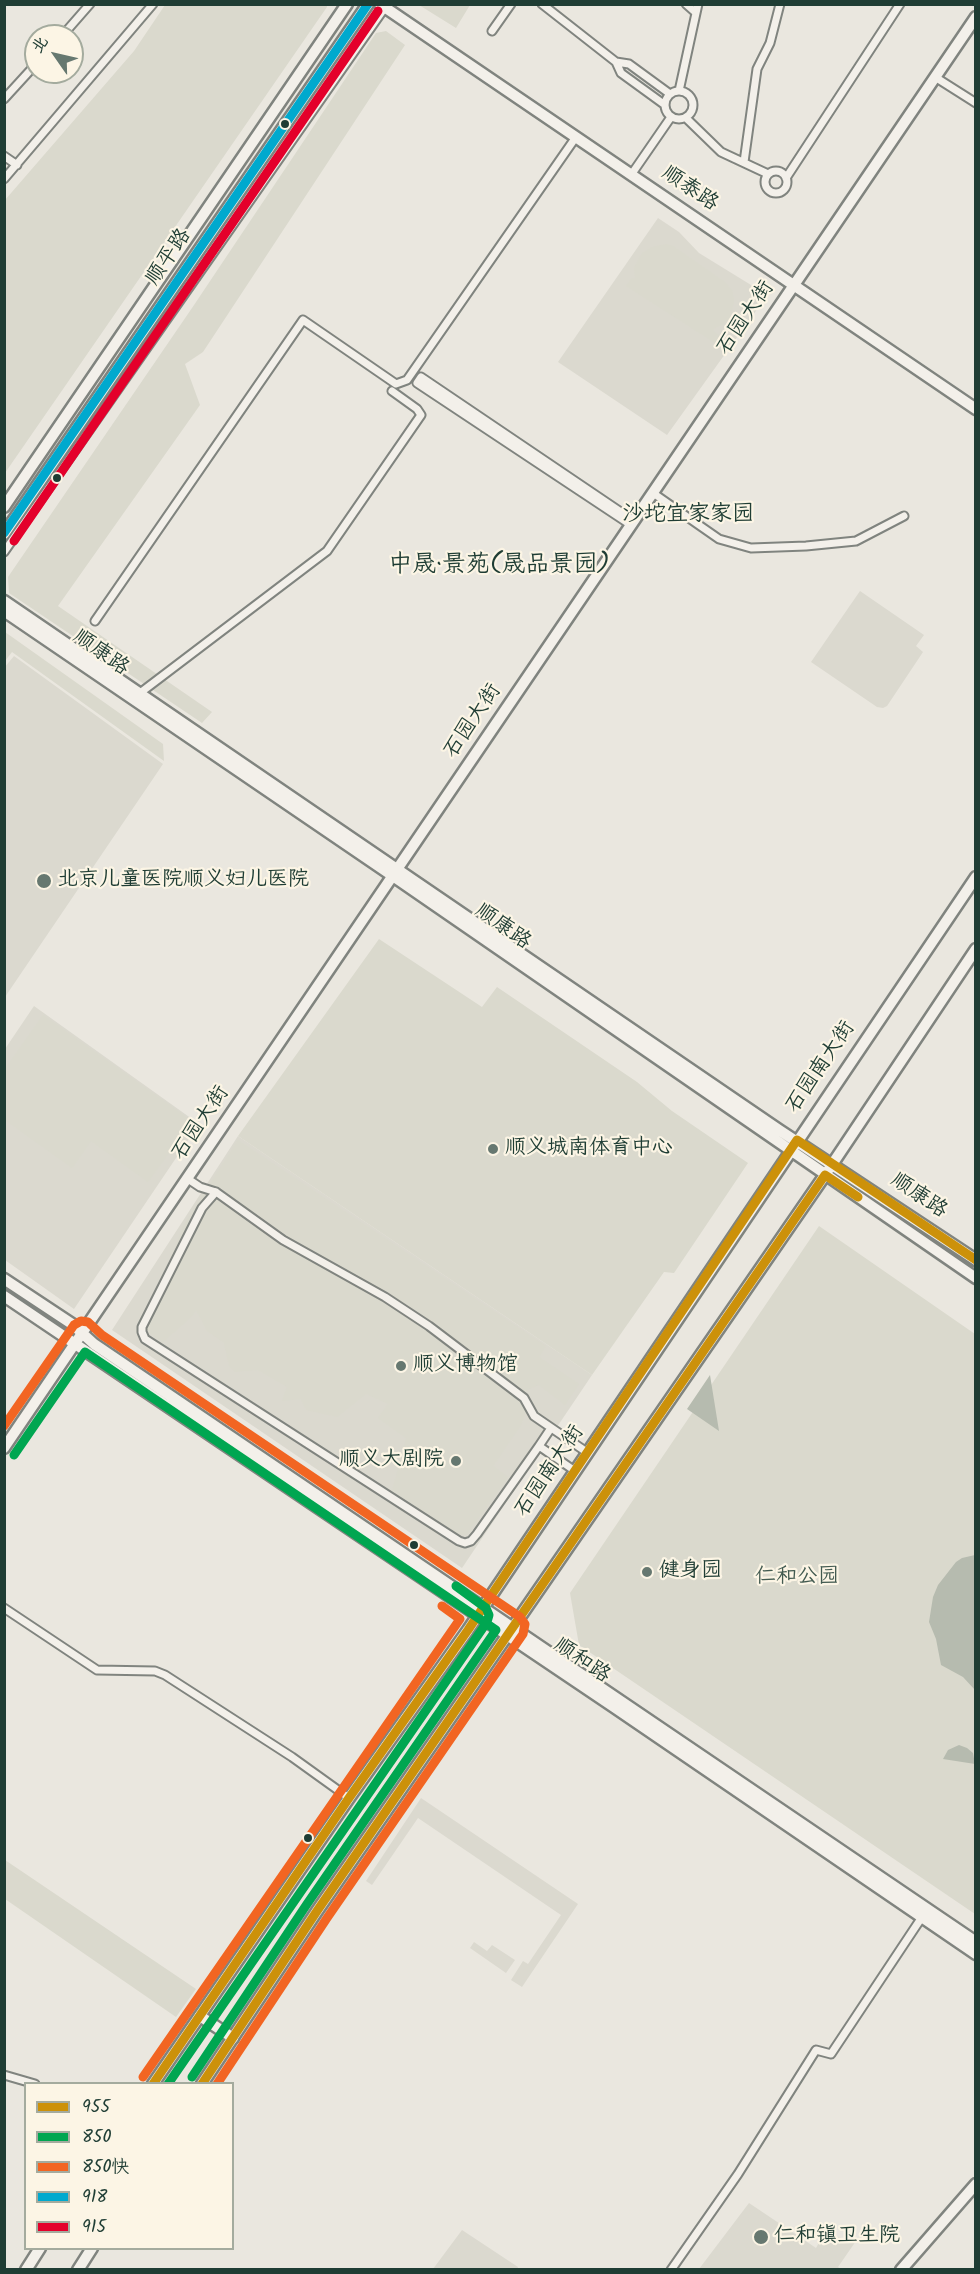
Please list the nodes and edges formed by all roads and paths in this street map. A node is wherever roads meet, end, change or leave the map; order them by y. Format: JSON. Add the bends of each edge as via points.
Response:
{"nodes":[{"id":1,"x":90,"y":4,"type":"edge"},
{"id":2,"x":153,"y":4,"type":"edge"},
{"id":3,"x":347,"y":4,"type":"edge"},
{"id":4,"x":368,"y":4,"type":"edge"},
{"id":5,"x":511,"y":4,"type":"edge"},
{"id":6,"x":542,"y":4,"type":"edge"},
{"id":7,"x":686,"y":4,"type":"edge"},
{"id":8,"x":780,"y":4,"type":"edge"},
{"id":9,"x":900,"y":4,"type":"edge"},
{"id":10,"x":384,"y":5,"type":"edge"},
{"id":11,"x":697,"y":8,"type":"edge"},
{"id":12,"x":975,"y":17,"type":"edge"},
{"id":13,"x":72,"y":24,"type":"edge"},
{"id":14,"x":492,"y":31,"type":"dead end"},
{"id":15,"x":616,"y":62,"type":"junction"},
{"id":16,"x":24,"y":77,"type":"edge"},
{"id":17,"x":935,"y":77,"type":"junction"},
{"id":18,"x":679,"y":91,"type":"junction"},
{"id":19,"x":670,"y":94,"type":"junction"},
{"id":20,"x":4,"y":99,"type":"edge"},
{"id":21,"x":975,"y":103,"type":"edge"},
{"id":22,"x":664,"y":105,"type":"junction"},
{"id":23,"x":671,"y":117,"type":"junction"},
{"id":24,"x":686,"y":118,"type":"junction"},
{"id":25,"x":576,"y":137,"type":"junction"},
{"id":26,"x":4,"y":156,"type":"edge"},
{"id":27,"x":744,"y":162,"type":"junction"},
{"id":28,"x":17,"y":165,"type":"junction"},
{"id":29,"x":768,"y":174,"type":"junction"},
{"id":30,"x":631,"y":175,"type":"junction"},
{"id":31,"x":786,"y":178,"type":"junction"},
{"id":32,"x":4,"y":179,"type":"edge"},
{"id":33,"x":794,"y":285,"type":"junction"},
{"id":34,"x":419,"y":380,"type":"dead end"},
{"id":35,"x":392,"y":391,"type":"dead end"},
{"id":36,"x":975,"y":409,"type":"edge"},
{"id":37,"x":653,"y":493,"type":"junction"},
{"id":38,"x":4,"y":507,"type":"edge"},
{"id":39,"x":904,"y":516,"type":"dead end"},
{"id":40,"x":633,"y":523,"type":"junction"},
{"id":41,"x":4,"y":534,"type":"edge"},
{"id":42,"x":4,"y":552,"type":"edge"},
{"id":43,"x":4,"y":601,"type":"edge"},
{"id":44,"x":4,"y":611,"type":"edge"},
{"id":45,"x":95,"y":621,"type":"dead end"},
{"id":46,"x":140,"y":693,"type":"junction"},
{"id":47,"x":396,"y":872,"type":"junction"},
{"id":48,"x":975,"y":878,"type":"edge"},
{"id":49,"x":975,"y":949,"type":"edge"},
{"id":50,"x":797,"y":1140,"type":"junction"},
{"id":51,"x":790,"y":1150,"type":"junction"},
{"id":52,"x":832,"y":1163,"type":"junction"},
{"id":53,"x":825,"y":1174,"type":"junction"},
{"id":54,"x":187,"y":1181,"type":"junction"},
{"id":55,"x":216,"y":1192,"type":"junction"},
{"id":56,"x":202,"y":1208,"type":"junction"},
{"id":57,"x":975,"y":1260,"type":"edge"},
{"id":58,"x":975,"y":1278,"type":"edge"},
{"id":59,"x":4,"y":1279,"type":"edge"},
{"id":60,"x":4,"y":1296,"type":"edge"},
{"id":61,"x":83,"y":1333,"type":"junction"},
{"id":62,"x":75,"y":1343,"type":"junction"},
{"id":63,"x":551,"y":1428,"type":"junction"},
{"id":64,"x":538,"y":1446,"type":"junction"},
{"id":65,"x":4,"y":1448,"type":"edge"},
{"id":66,"x":588,"y":1453,"type":"junction"},
{"id":67,"x":575,"y":1471,"type":"junction"},
{"id":68,"x":4,"y":1608,"type":"edge"},
{"id":69,"x":480,"y":1612,"type":"junction"},
{"id":70,"x":510,"y":1632,"type":"junction"},
{"id":71,"x":349,"y":1798,"type":"junction"},
{"id":72,"x":924,"y":1913,"type":"junction"},
{"id":73,"x":975,"y":1942,"type":"edge"},
{"id":74,"x":975,"y":1954,"type":"edge"},
{"id":75,"x":200,"y":2016,"type":"junction"},
{"id":76,"x":233,"y":2038,"type":"junction"},
{"id":77,"x":4,"y":2075,"type":"edge"},
{"id":78,"x":28,"y":2082,"type":"edge"},
{"id":79,"x":154,"y":2082,"type":"edge"},
{"id":80,"x":203,"y":2082,"type":"edge"},
{"id":81,"x":975,"y":2184,"type":"edge"},
{"id":82,"x":39,"y":2250,"type":"edge"},
{"id":83,"x":91,"y":2250,"type":"edge"},
{"id":84,"x":26,"y":2270,"type":"edge"},
{"id":85,"x":78,"y":2270,"type":"edge"},
{"id":86,"x":671,"y":2270,"type":"edge"},
{"id":87,"x":901,"y":2270,"type":"edge"}],
"edges":[{"from":1,"to":13,"type":"street"},
{"from":2,"to":28,"type":"street"},
{"from":3,"to":38,"type":"main road","name":"顺平路"},
{"from":4,"to":41,"type":"main road","name":"顺平路"},
{"from":5,"to":14,"type":"street"},
{"from":6,"to":15,"type":"street"},
{"from":7,"to":11,"type":"street"},
{"from":8,"to":27,"type":"street","via":[[770,44],[757,69]]},
{"from":9,"to":31,"type":"street"},
{"from":10,"to":25,"type":"main road","name":"顺泰路"},
{"from":10,"to":42,"type":"street"},
{"from":11,"to":18,"type":"street"},
{"from":12,"to":17,"type":"main road","name":"石园大街"},
{"from":15,"to":19,"type":"street","via":[[629,64]]},
{"from":15,"to":22,"type":"street","via":[[621,73]]},
{"from":16,"to":20,"type":"street"},
{"from":17,"to":21,"type":"street"},
{"from":17,"to":33,"type":"main road","name":"石园大街"},
{"from":18,"to":19,"type":"street"},
{"from":18,"to":24,"type":"street","via":[[688,94],[693,103]]},
{"from":19,"to":22,"type":"street"},
{"from":22,"to":23,"type":"street"},
{"from":23,"to":24,"type":"street"},
{"from":23,"to":30,"type":"street"},
{"from":24,"to":27,"type":"street","via":[[721,152]]},
{"from":25,"to":30,"type":"main road","name":"顺泰路"},
{"from":25,"to":45,"type":"street","via":[[407,380],[396,384],[303,320]]},
{"from":26,"to":28,"type":"street"},
{"from":27,"to":29,"type":"street"},
{"from":28,"to":32,"type":"street"},
{"from":29,"to":31,"type":"street","via":[[776,171]]},
{"from":29,"to":31,"type":"street","via":[[767,189],[776,193],[785,188]]},
{"from":30,"to":33,"type":"main road","name":"顺泰路"},
{"from":33,"to":36,"type":"main road","name":"顺泰路"},
{"from":33,"to":37,"type":"main road","name":"石园大街"},
{"from":34,"to":40,"type":"street"},
{"from":35,"to":46,"type":"street","via":[[421,415],[327,551]]},
{"from":37,"to":39,"type":"street","via":[[719,539],[751,548],[856,541]]},
{"from":37,"to":40,"type":"main road","name":"石园大街"},
{"from":40,"to":47,"type":"main road","name":"石园大街"},
{"from":43,"to":46,"type":"main road","name":"顺康路"},
{"from":44,"to":47,"type":"main road","name":"顺康路"},
{"from":46,"to":47,"type":"main road","name":"顺康路"},
{"from":47,"to":50,"type":"main road","name":"顺康路"},
{"from":47,"to":51,"type":"main road","name":"顺康路"},
{"from":47,"to":54,"type":"main road","name":"石园大街"},
{"from":48,"to":50,"type":"main road","name":"石园南大街"},
{"from":49,"to":52,"type":"main road"},
{"from":50,"to":51,"type":"main road","name":"石园南大街"},
{"from":50,"to":52,"type":"main road","name":"顺康路"},
{"from":51,"to":53,"type":"main road","name":"顺康路"},
{"from":51,"to":66,"type":"main road","name":"石园南大街"},
{"from":52,"to":53,"type":"main road"},
{"from":52,"to":57,"type":"main road","name":"顺康路"},
{"from":53,"to":58,"type":"main road","name":"顺康路"},
{"from":53,"to":70,"type":"main road"},
{"from":54,"to":55,"type":"street"},
{"from":54,"to":56,"type":"street","via":[[203,1196]]},
{"from":54,"to":61,"type":"main road","name":"石园大街"},
{"from":55,"to":56,"type":"street"},
{"from":55,"to":63,"type":"street","via":[[283,1240],[429,1326],[524,1398],[534,1416]]},
{"from":56,"to":64,"type":"street","via":[[142,1327],[145,1339],[465,1543],[477,1534]]},
{"from":59,"to":61,"type":"main road","name":"顺和路"},
{"from":60,"to":62,"type":"main road","name":"顺和路"},
{"from":61,"to":62,"type":"main road","name":"石园大街"},
{"from":61,"to":69,"type":"main road","name":"顺和路"},
{"from":62,"to":65,"type":"main road","name":"石园大街"},
{"from":62,"to":69,"type":"main road","name":"顺和路"},
{"from":63,"to":64,"type":"street"},
{"from":63,"to":66,"type":"street"},
{"from":64,"to":67,"type":"street"},
{"from":66,"to":67,"type":"main road","name":"石园南大街"},
{"from":67,"to":69,"type":"main road","name":"石园南大街"},
{"from":68,"to":71,"type":"street","via":[[97,1670],[155,1671],[165,1675]]},
{"from":69,"to":70,"type":"main road","name":"顺和路"},
{"from":69,"to":71,"type":"main road","name":"石园南大街"},
{"from":70,"to":72,"type":"main road","name":"顺和路"},
{"from":70,"to":76,"type":"main road"},
{"from":71,"to":75,"type":"main road","name":"石园南大街"},
{"from":72,"to":73,"type":"main road","name":"顺和路"},
{"from":72,"to":74,"type":"main road","name":"顺和路"},
{"from":72,"to":86,"type":"street","via":[[831,2054],[816,2050]]},
{"from":75,"to":76,"type":"main road"},
{"from":75,"to":79,"type":"main road","name":"石园南大街"},
{"from":76,"to":80,"type":"main road"},
{"from":77,"to":78,"type":"street"},
{"from":81,"to":87,"type":"main road"},
{"from":82,"to":84,"type":"main road"},
{"from":83,"to":85,"type":"main road"}]}
